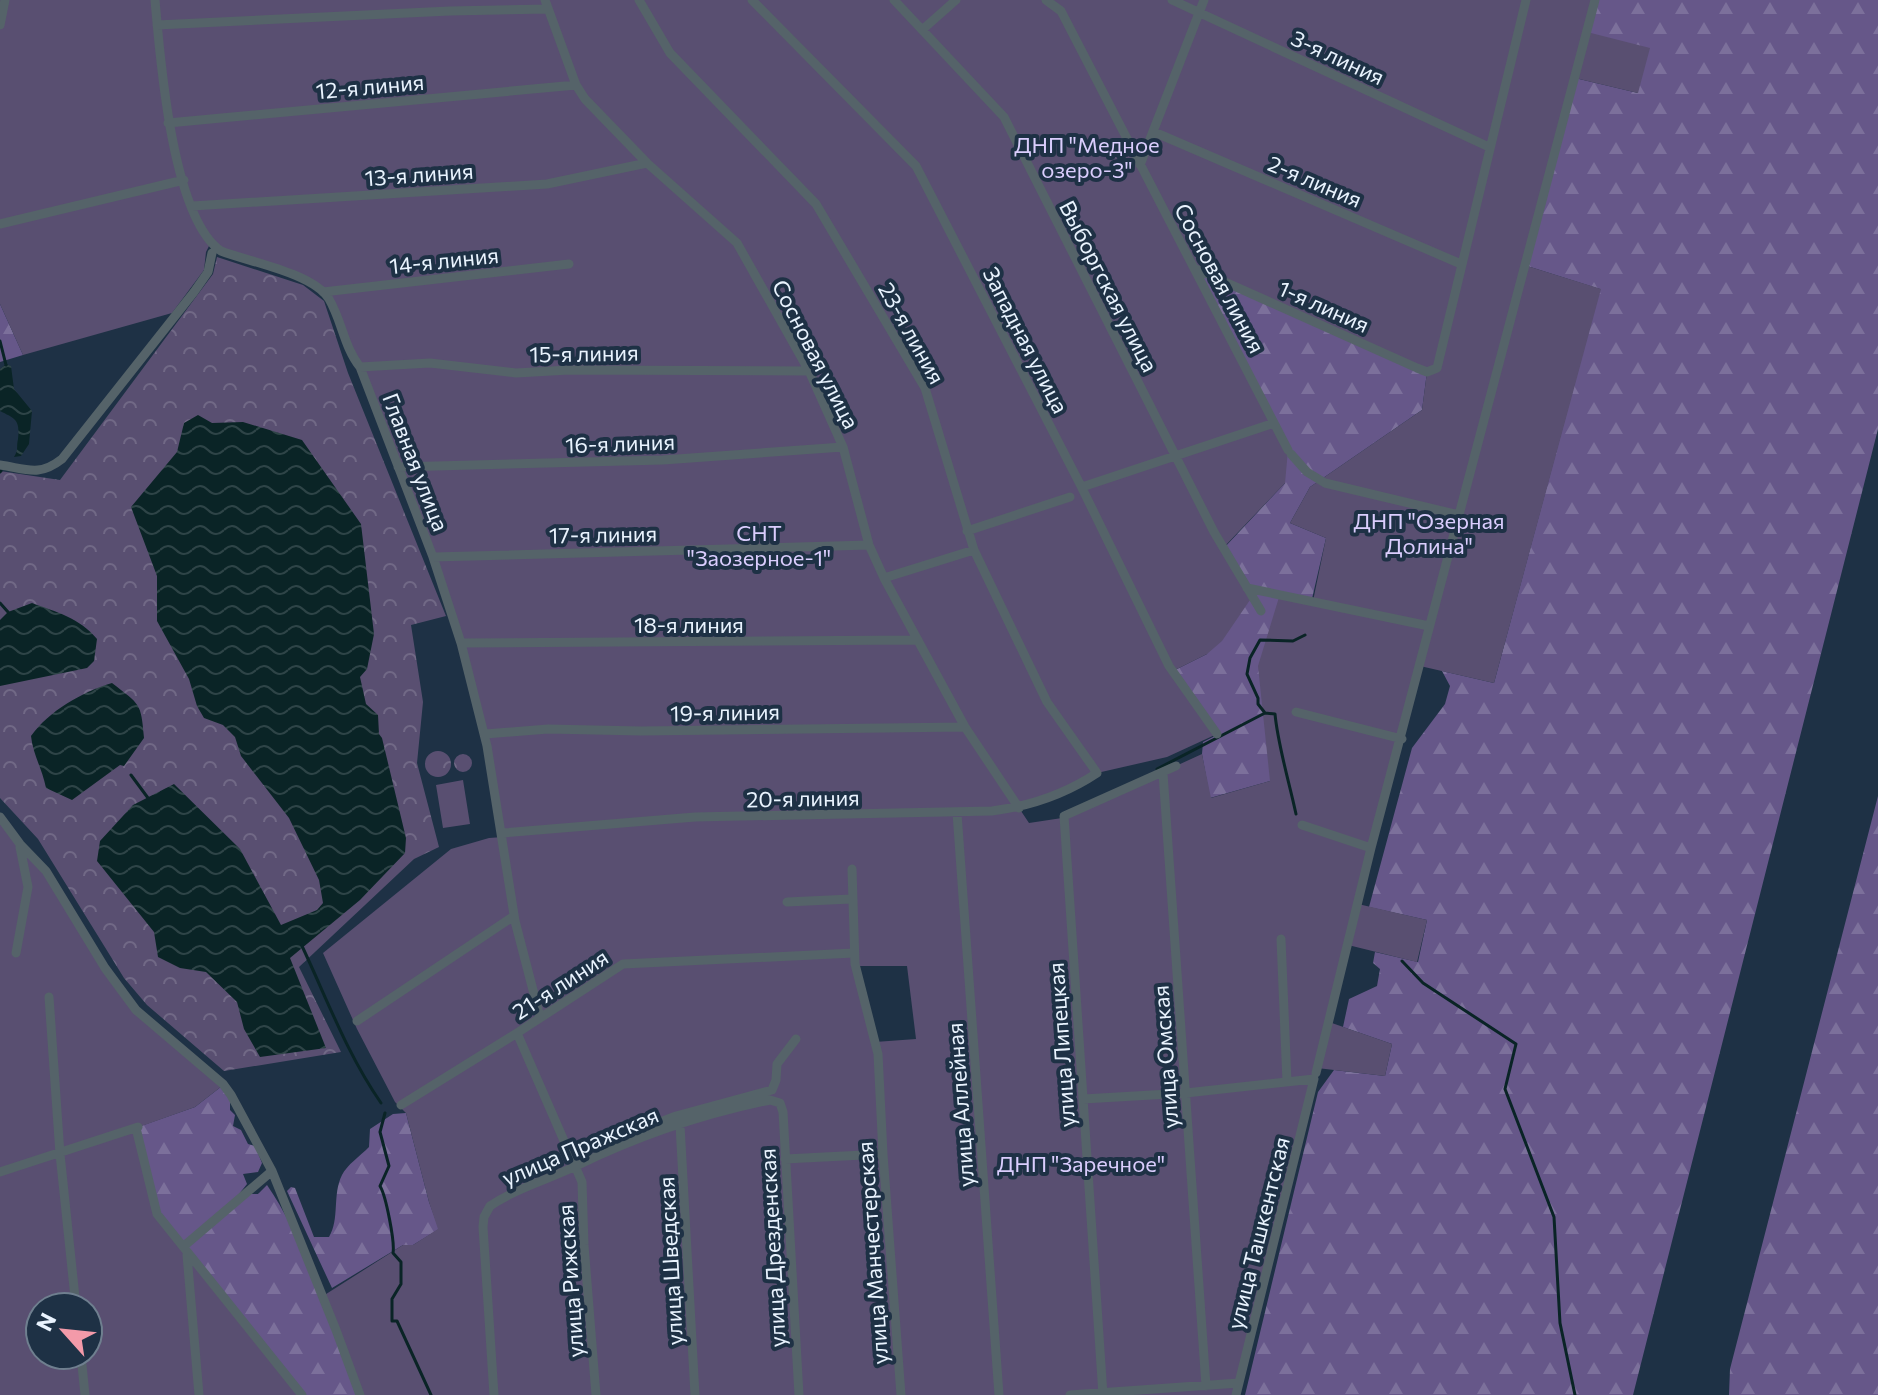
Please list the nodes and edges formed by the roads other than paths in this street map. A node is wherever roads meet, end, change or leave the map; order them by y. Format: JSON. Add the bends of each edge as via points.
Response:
{"nodes":[{"id":1,"x":5,"y":0,"type":"edge"},
{"id":2,"x":155,"y":0,"type":"edge"},
{"id":3,"x":639,"y":0,"type":"edge"},
{"id":4,"x":752,"y":0,"type":"edge"},
{"id":5,"x":894,"y":0,"type":"edge"},
{"id":6,"x":956,"y":0,"type":"edge"},
{"id":7,"x":1046,"y":0,"type":"edge"},
{"id":8,"x":1172,"y":0,"type":"edge"},
{"id":9,"x":1204,"y":0,"type":"edge"},
{"id":10,"x":1514,"y":0,"type":"edge"},
{"id":11,"x":1595,"y":0,"type":"edge"},
{"id":12,"x":1526,"y":2,"type":"edge"},
{"id":13,"x":546,"y":5,"type":"edge"},
{"id":14,"x":1200,"y":12,"type":"junction"},
{"id":15,"x":0,"y":25,"type":"edge"},
{"id":16,"x":157,"y":25,"type":"junction"},
{"id":17,"x":922,"y":30,"type":"junction"},
{"id":18,"x":576,"y":85,"type":"junction"},
{"id":19,"x":168,"y":123,"type":"junction"},
{"id":20,"x":1154,"y":132,"type":"junction"},
{"id":21,"x":1489,"y":147,"type":"junction"},
{"id":22,"x":647,"y":163,"type":"junction"},
{"id":23,"x":1140,"y":165,"type":"junction"},
{"id":24,"x":184,"y":180,"type":"junction"},
{"id":25,"x":192,"y":206,"type":"junction"},
{"id":26,"x":0,"y":224,"type":"edge"},
{"id":27,"x":212,"y":253,"type":"dead end"},
{"id":28,"x":569,"y":264,"type":"dead end"},
{"id":29,"x":1461,"y":264,"type":"junction"},
{"id":30,"x":1196,"y":269,"type":"junction"},
{"id":31,"x":323,"y":292,"type":"junction"},
{"id":32,"x":360,"y":367,"type":"junction"},
{"id":33,"x":809,"y":371,"type":"junction"},
{"id":34,"x":1274,"y":423,"type":"junction"},
{"id":35,"x":843,"y":447,"type":"junction"},
{"id":36,"x":1176,"y":457,"type":"junction"},
{"id":37,"x":0,"y":465,"type":"edge"},
{"id":38,"x":398,"y":467,"type":"junction"},
{"id":39,"x":1082,"y":487,"type":"junction"},
{"id":40,"x":1070,"y":497,"type":"dead end"},
{"id":41,"x":1459,"y":515,"type":"junction"},
{"id":42,"x":967,"y":531,"type":"junction"},
{"id":43,"x":869,"y":545,"type":"junction"},
{"id":44,"x":974,"y":550,"type":"junction"},
{"id":45,"x":433,"y":557,"type":"junction"},
{"id":46,"x":884,"y":578,"type":"junction"},
{"id":47,"x":1247,"y":588,"type":"junction"},
{"id":48,"x":1261,"y":611,"type":"dead end"},
{"id":49,"x":1429,"y":626,"type":"junction"},
{"id":50,"x":918,"y":640,"type":"junction"},
{"id":51,"x":461,"y":643,"type":"junction"},
{"id":52,"x":1296,"y":712,"type":"dead end"},
{"id":53,"x":965,"y":727,"type":"junction"},
{"id":54,"x":485,"y":734,"type":"junction"},
{"id":55,"x":1217,"y":734,"type":"dead end"},
{"id":56,"x":1402,"y":739,"type":"junction"},
{"id":57,"x":1176,"y":766,"type":"dead end"},
{"id":58,"x":1097,"y":773,"type":"joint"},
{"id":59,"x":1163,"y":773,"type":"junction"},
{"id":60,"x":1019,"y":808,"type":"junction"},
{"id":61,"x":957,"y":813,"type":"junction"},
{"id":62,"x":0,"y":817,"type":"edge"},
{"id":63,"x":1302,"y":825,"type":"dead end"},
{"id":64,"x":503,"y":833,"type":"junction"},
{"id":65,"x":20,"y":844,"type":"junction"},
{"id":66,"x":1371,"y":848,"type":"junction"},
{"id":67,"x":852,"y":869,"type":"dead end"},
{"id":68,"x":851,"y":899,"type":"junction"},
{"id":69,"x":787,"y":902,"type":"dead end"},
{"id":70,"x":514,"y":916,"type":"junction"},
{"id":71,"x":1281,"y":939,"type":"dead end"},
{"id":72,"x":16,"y":953,"type":"dead end"},
{"id":73,"x":854,"y":953,"type":"junction"},
{"id":74,"x":49,"y":997,"type":"dead end"},
{"id":75,"x":540,"y":1017,"type":"junction"},
{"id":76,"x":357,"y":1021,"type":"dead end"},
{"id":77,"x":517,"y":1033,"type":"junction"},
{"id":78,"x":796,"y":1039,"type":"dead end"},
{"id":79,"x":1315,"y":1076,"type":"junction"},
{"id":80,"x":1287,"y":1082,"type":"junction"},
{"id":81,"x":1186,"y":1093,"type":"junction"},
{"id":82,"x":1083,"y":1099,"type":"junction"},
{"id":83,"x":778,"y":1101,"type":"joint"},
{"id":84,"x":401,"y":1105,"type":"dead end"},
{"id":85,"x":680,"y":1125,"type":"junction"},
{"id":86,"x":60,"y":1154,"type":"junction"},
{"id":87,"x":883,"y":1154,"type":"junction"},
{"id":88,"x":785,"y":1159,"type":"junction"},
{"id":89,"x":572,"y":1162,"type":"junction"},
{"id":90,"x":272,"y":1171,"type":"junction"},
{"id":91,"x":0,"y":1172,"type":"edge"},
{"id":92,"x":186,"y":1250,"type":"junction"},
{"id":93,"x":74,"y":1291,"type":"edge"},
{"id":94,"x":83,"y":1371,"type":"edge"},
{"id":95,"x":1239,"y":1383,"type":"junction"},
{"id":96,"x":1206,"y":1386,"type":"junction"},
{"id":97,"x":1103,"y":1394,"type":"edge"},
{"id":98,"x":85,"y":1395,"type":"edge"},
{"id":99,"x":199,"y":1395,"type":"edge"},
{"id":100,"x":302,"y":1395,"type":"edge"},
{"id":101,"x":360,"y":1395,"type":"edge"},
{"id":102,"x":494,"y":1395,"type":"edge"},
{"id":103,"x":596,"y":1395,"type":"edge"},
{"id":104,"x":695,"y":1395,"type":"edge"},
{"id":105,"x":799,"y":1395,"type":"edge"},
{"id":106,"x":901,"y":1395,"type":"edge"},
{"id":107,"x":999,"y":1395,"type":"edge"},
{"id":108,"x":1070,"y":1395,"type":"edge"},
{"id":109,"x":1236,"y":1395,"type":"edge"}],
"edges":[{"from":1,"to":15,"type":"street"},
{"from":2,"to":16,"type":"street"},
{"from":3,"to":42,"type":"street","name":"23-я линия","via":[[670,53],[816,204],[925,388]]},
{"from":4,"to":39,"type":"street","name":"Западная улица","via":[[916,166]]},
{"from":5,"to":17,"type":"street","name":"Выборгская улица"},
{"from":6,"to":17,"type":"street"},
{"from":7,"to":23,"type":"street","name":"Сосновая линия","via":[[1061,11]]},
{"from":8,"to":14,"type":"street","name":"3-я линия"},
{"from":9,"to":14,"type":"street"},
{"from":10,"to":12,"type":"street"},
{"from":11,"to":41,"type":"street","name":"улица Ташкентская"},
{"from":12,"to":21,"type":"street"},
{"from":13,"to":16,"type":"street"},
{"from":13,"to":18,"type":"street","name":"Сосновая улица"},
{"from":14,"to":20,"type":"street"},
{"from":14,"to":21,"type":"street","name":"3-я линия"},
{"from":16,"to":19,"type":"street"},
{"from":17,"to":36,"type":"street","name":"Выборгская улица","via":[[1004,117]]},
{"from":18,"to":19,"type":"street","name":"12-я линия"},
{"from":18,"to":22,"type":"street","name":"Сосновая улица"},
{"from":19,"to":24,"type":"street"},
{"from":20,"to":23,"type":"street"},
{"from":20,"to":29,"type":"street","name":"2-я линия"},
{"from":21,"to":29,"type":"street"},
{"from":22,"to":25,"type":"street","name":"13-я линия","via":[[547,184]]},
{"from":22,"to":33,"type":"street","name":"Сосновая улица","via":[[737,243]]},
{"from":23,"to":30,"type":"street","name":"Сосновая линия"},
{"from":24,"to":25,"type":"street"},
{"from":24,"to":26,"type":"street"},
{"from":25,"to":31,"type":"street","via":[[203,235],[221,251],[307,280]]},
{"from":27,"to":37,"type":"street","via":[[208,272],[194,292],[62,459],[48,470]]},
{"from":28,"to":31,"type":"street","name":"14-я линия"},
{"from":29,"to":30,"type":"street","name":"1-я линия","via":[[1437,368],[1427,372]]},
{"from":30,"to":34,"type":"street","name":"Сосновая линия"},
{"from":31,"to":32,"type":"street","name":"Главная улица"},
{"from":32,"to":33,"type":"street","name":"15-я линия","via":[[430,363],[516,373]]},
{"from":32,"to":38,"type":"street","name":"Главная улица"},
{"from":33,"to":35,"type":"street","name":"Сосновая улица"},
{"from":34,"to":36,"type":"street"},
{"from":34,"to":41,"type":"street","name":"Сосновая линия","via":[[1290,452],[1325,483]]},
{"from":35,"to":38,"type":"street","name":"16-я линия","via":[[663,460]]},
{"from":35,"to":43,"type":"street","name":"Сосновая улица"},
{"from":36,"to":39,"type":"street"},
{"from":36,"to":47,"type":"street","name":"Выборгская улица"},
{"from":38,"to":45,"type":"street","name":"Главная улица"},
{"from":39,"to":55,"type":"street","name":"Западная улица","via":[[1169,666]]},
{"from":40,"to":42,"type":"street"},
{"from":41,"to":49,"type":"street","name":"улица Ташкентская"},
{"from":42,"to":44,"type":"street","name":"23-я линия"},
{"from":43,"to":45,"type":"street","name":"17-я линия"},
{"from":43,"to":46,"type":"street","name":"Сосновая улица"},
{"from":44,"to":46,"type":"street"},
{"from":44,"to":58,"type":"street","name":"23-я линия","via":[[1047,702]]},
{"from":45,"to":51,"type":"street","name":"Главная улица"},
{"from":46,"to":50,"type":"street","name":"Сосновая улица"},
{"from":47,"to":48,"type":"street","name":"Выборгская улица"},
{"from":47,"to":49,"type":"street"},
{"from":49,"to":56,"type":"street","name":"улица Ташкентская"},
{"from":50,"to":51,"type":"street","name":"18-я линия"},
{"from":50,"to":53,"type":"street","name":"Сосновая улица"},
{"from":51,"to":54,"type":"street","name":"Главная улица"},
{"from":52,"to":56,"type":"street"},
{"from":53,"to":54,"type":"street","name":"19-я линия","via":[[548,729]]},
{"from":53,"to":60,"type":"street","name":"Сосновая улица"},
{"from":54,"to":64,"type":"street","name":"Главная улица"},
{"from":56,"to":66,"type":"street","name":"улица Ташкентская"},
{"from":57,"to":59,"type":"street","name":"улица Липецкая"},
{"from":58,"to":60,"type":"street","name":"20-я линия","via":[[1069,791]]},
{"from":59,"to":81,"type":"street","name":"улица Омская"},
{"from":59,"to":82,"type":"street","name":"улица Липецкая","via":[[1064,816]]},
{"from":60,"to":61,"type":"street","name":"20-я линия"},
{"from":61,"to":64,"type":"street","name":"20-я линия","via":[[695,817]]},
{"from":61,"to":107,"type":"street","name":"улица Аллейная"},
{"from":62,"to":65,"type":"street"},
{"from":63,"to":66,"type":"street"},
{"from":64,"to":70,"type":"street","name":"Главная улица"},
{"from":65,"to":72,"type":"street","via":[[28,887]]},
{"from":65,"to":90,"type":"street","via":[[46,871],[136,1010],[227,1089]]},
{"from":66,"to":79,"type":"street","name":"улица Ташкентская"},
{"from":67,"to":68,"type":"street","name":"улица Манчестерская"},
{"from":68,"to":69,"type":"street"},
{"from":68,"to":73,"type":"street","name":"улица Манчестерская"},
{"from":70,"to":75,"type":"street","name":"Главная улица"},
{"from":70,"to":76,"type":"street"},
{"from":71,"to":80,"type":"street"},
{"from":73,"to":75,"type":"street","name":"21-я линия","via":[[623,964]]},
{"from":73,"to":87,"type":"street","name":"улица Манчестерская","via":[[878,1054]]},
{"from":74,"to":86,"type":"street"},
{"from":75,"to":77,"type":"street","name":"21-я линия"},
{"from":77,"to":84,"type":"street","name":"21-я линия"},
{"from":77,"to":89,"type":"street","name":"улица Рижская"},
{"from":78,"to":89,"type":"street","via":[[777,1064],[772,1090],[676,1116]]},
{"from":79,"to":80,"type":"street"},
{"from":79,"to":95,"type":"street","name":"улица Ташкентская"},
{"from":80,"to":81,"type":"street"},
{"from":81,"to":82,"type":"street"},
{"from":81,"to":96,"type":"street","name":"улица Омская"},
{"from":82,"to":97,"type":"street","name":"улица Липецкая"},
{"from":83,"to":85,"type":"street","name":"улица Пражская","via":[[703,1115]]},
{"from":83,"to":88,"type":"street","name":"улица Дрезденская"},
{"from":85,"to":89,"type":"street","name":"улица Пражская"},
{"from":85,"to":104,"type":"street","name":"улица Шведская"},
{"from":86,"to":91,"type":"street"},
{"from":86,"to":92,"type":"street","via":[[137,1127],[157,1214]]},
{"from":86,"to":93,"type":"street"},
{"from":87,"to":88,"type":"street"},
{"from":87,"to":106,"type":"street","name":"улица Манчестерская"},
{"from":88,"to":105,"type":"street","name":"улица Дрезденская"},
{"from":89,"to":102,"type":"street","name":"улица Пражская","via":[[499,1200],[484,1217]]},
{"from":89,"to":103,"type":"street","name":"улица Рижская","via":[[582,1182]]},
{"from":90,"to":92,"type":"street"},
{"from":90,"to":101,"type":"street"},
{"from":92,"to":99,"type":"street"},
{"from":92,"to":100,"type":"street"},
{"from":94,"to":98,"type":"street"},
{"from":95,"to":96,"type":"street"},
{"from":95,"to":109,"type":"street","name":"улица Ташкентская"},
{"from":96,"to":97,"type":"street"},
{"from":97,"to":108,"type":"street"}]}
